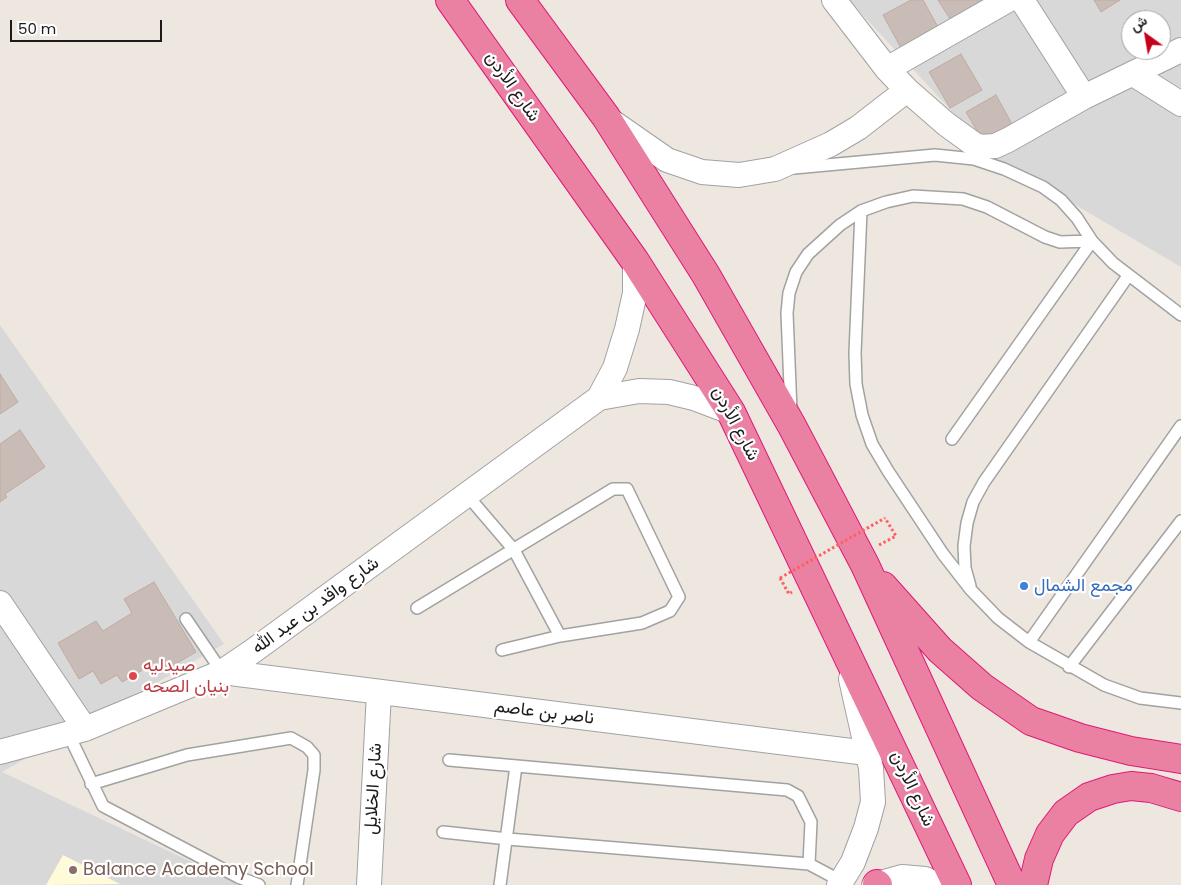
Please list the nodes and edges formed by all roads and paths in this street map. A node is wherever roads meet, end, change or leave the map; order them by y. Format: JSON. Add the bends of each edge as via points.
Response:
{"nodes":[{"id":1,"x":450,"y":0,"type":"edge"},
{"id":2,"x":520,"y":0,"type":"edge"},
{"id":3,"x":834,"y":0,"type":"edge"},
{"id":4,"x":1008,"y":0,"type":"edge"},
{"id":5,"x":1022,"y":0,"type":"edge"},
{"id":6,"x":1181,"y":50,"type":"edge"},
{"id":7,"x":887,"y":69,"type":"junction"},
{"id":8,"x":1135,"y":74,"type":"junction"},
{"id":9,"x":907,"y":90,"type":"junction"},
{"id":10,"x":1084,"y":97,"type":"junction"},
{"id":11,"x":1181,"y":104,"type":"edge"},
{"id":12,"x":606,"y":117,"type":"junction"},
{"id":13,"x":774,"y":169,"type":"junction"},
{"id":14,"x":862,"y":212,"type":"junction"},
{"id":15,"x":1092,"y":242,"type":"junction"},
{"id":16,"x":635,"y":261,"type":"junction"},
{"id":17,"x":1128,"y":276,"type":"junction"},
{"id":18,"x":1181,"y":315,"type":"edge"},
{"id":19,"x":599,"y":398,"type":"junction"},
{"id":20,"x":731,"y":412,"type":"junction"},
{"id":21,"x":792,"y":426,"type":"junction"},
{"id":22,"x":1181,"y":426,"type":"edge"},
{"id":23,"x":952,"y":439,"type":"dead end"},
{"id":24,"x":467,"y":495,"type":"junction"},
{"id":25,"x":1181,"y":521,"type":"edge"},
{"id":26,"x":896,"y":536,"type":"dead end"},
{"id":27,"x":514,"y":550,"type":"junction"},
{"id":28,"x":865,"y":566,"type":"junction"},
{"id":29,"x":971,"y":590,"type":"junction"},
{"id":30,"x":789,"y":594,"type":"dead end"},
{"id":31,"x":0,"y":603,"type":"edge"},
{"id":32,"x":417,"y":608,"type":"dead end"},
{"id":33,"x":186,"y":619,"type":"dead end"},
{"id":34,"x":560,"y":636,"type":"junction"},
{"id":35,"x":1029,"y":642,"type":"junction"},
{"id":36,"x":845,"y":646,"type":"junction"},
{"id":37,"x":502,"y":650,"type":"dead end"},
{"id":38,"x":1069,"y":667,"type":"junction"},
{"id":39,"x":222,"y":672,"type":"junction"},
{"id":40,"x":378,"y":692,"type":"junction"},
{"id":41,"x":1181,"y":703,"type":"edge"},
{"id":42,"x":77,"y":731,"type":"junction"},
{"id":43,"x":0,"y":752,"type":"edge"},
{"id":44,"x":867,"y":753,"type":"junction"},
{"id":45,"x":1181,"y":759,"type":"edge"},
{"id":46,"x":449,"y":760,"type":"dead end"},
{"id":47,"x":516,"y":766,"type":"junction"},
{"id":48,"x":91,"y":784,"type":"junction"},
{"id":49,"x":1181,"y":797,"type":"edge"},
{"id":50,"x":443,"y":832,"type":"dead end"},
{"id":51,"x":508,"y":839,"type":"junction"},
{"id":52,"x":809,"y":864,"type":"junction"},
{"id":53,"x":845,"y":876,"type":"edge"},
{"id":54,"x":259,"y":885,"type":"edge"},
{"id":55,"x":297,"y":885,"type":"edge"},
{"id":56,"x":370,"y":885,"type":"edge"},
{"id":57,"x":500,"y":885,"type":"edge"},
{"id":58,"x":877,"y":885,"type":"edge"},
{"id":59,"x":937,"y":885,"type":"edge"},
{"id":60,"x":957,"y":885,"type":"edge"},
{"id":61,"x":1012,"y":885,"type":"edge"},
{"id":62,"x":1033,"y":885,"type":"edge"}],
"edges":[{"from":1,"to":16,"type":"highway","name":"شارع الأردن"},
{"from":2,"to":12,"type":"highway"},
{"from":3,"to":7,"type":"street"},
{"from":4,"to":7,"type":"street"},
{"from":5,"to":10,"type":"street"},
{"from":6,"to":8,"type":"street"},
{"from":7,"to":9,"type":"street"},
{"from":8,"to":10,"type":"street"},
{"from":8,"to":11,"type":"street"},
{"from":9,"to":10,"type":"street","via":[[967,140],[981,147],[995,146]]},
{"from":9,"to":13,"type":"street","via":[[858,128],[803,158]]},
{"from":12,"to":13,"type":"street","via":[[667,160],[702,172],[739,175]]},
{"from":12,"to":21,"type":"highway","via":[[706,275]]},
{"from":13,"to":15,"type":"lane","via":[[935,155],[974,159],[1043,187],[1078,218]]},
{"from":14,"to":15,"type":"lane","via":[[913,196],[963,199],[987,206],[1045,237],[1060,242]]},
{"from":14,"to":21,"type":"lane","via":[[840,225],[808,254],[796,272],[789,292]]},
{"from":14,"to":29,"type":"lane","via":[[855,353],[862,415],[872,444],[888,471]]},
{"from":15,"to":17,"type":"lane"},
{"from":15,"to":23,"type":"lane"},
{"from":16,"to":19,"type":"street","name":"شارع واقد بن عبد الله","via":[[635,294],[627,328],[614,368]]},
{"from":16,"to":20,"type":"highway","name":"شارع الأردن"},
{"from":17,"to":18,"type":"lane"},
{"from":17,"to":29,"type":"lane","via":[[973,502],[964,546]]},
{"from":19,"to":20,"type":"street","name":"شارع واقد بن عبد الله","via":[[639,390],[669,392]]},
{"from":19,"to":24,"type":"street","name":"شارع واقد بن عبد الله"},
{"from":20,"to":36,"type":"highway","name":"شارع الأردن"},
{"from":21,"to":28,"type":"highway"},
{"from":22,"to":35,"type":"lane"},
{"from":24,"to":27,"type":"lane"},
{"from":24,"to":39,"type":"street","name":"شارع واقد بن عبد الله"},
{"from":25,"to":38,"type":"lane"},
{"from":26,"to":30,"type":"path","bridge":true,"via":[[885,518],[780,578]]},
{"from":27,"to":32,"type":"lane"},
{"from":27,"to":34,"type":"lane"},
{"from":27,"to":34,"type":"lane","via":[[613,489],[627,488],[633,496],[679,597],[670,611],[642,623]]},
{"from":28,"to":45,"type":"highway","via":[[940,650],[982,687],[1031,721],[1131,751]]},
{"from":28,"to":61,"type":"highway"},
{"from":29,"to":35,"type":"lane","via":[[998,618]]},
{"from":31,"to":42,"type":"street"},
{"from":33,"to":39,"type":"lane"},
{"from":34,"to":37,"type":"lane"},
{"from":35,"to":38,"type":"lane"},
{"from":36,"to":44,"type":"street"},
{"from":36,"to":60,"type":"highway","name":"شارع الأردن"},
{"from":38,"to":41,"type":"lane","via":[[1140,698]]},
{"from":39,"to":40,"type":"street","name":"ناصر بن عاصم"},
{"from":39,"to":42,"type":"street","name":"شارع واقد بن عبد الله"},
{"from":40,"to":44,"type":"street","name":"ناصر بن عاصم"},
{"from":40,"to":56,"type":"street","name":"شارع الخلايل"},
{"from":42,"to":43,"type":"street","name":"شارع واقد بن عبد الله"},
{"from":42,"to":48,"type":"lane"},
{"from":44,"to":53,"type":"street","via":[[873,802],[866,828]]},
{"from":46,"to":47,"type":"lane"},
{"from":47,"to":51,"type":"lane"},
{"from":47,"to":52,"type":"lane","via":[[787,790],[798,796],[811,822]]},
{"from":48,"to":54,"type":"lane","via":[[109,811]]},
{"from":48,"to":55,"type":"lane","via":[[188,755],[291,738],[307,747],[314,756]]},
{"from":49,"to":62,"type":"highway","via":[[1131,786],[1113,788],[1089,797],[1066,813],[1050,834],[1039,859]]},
{"from":50,"to":51,"type":"lane"},
{"from":51,"to":52,"type":"lane"},
{"from":51,"to":57,"type":"lane"},
{"from":52,"to":53,"type":"lane"},
{"from":53,"to":58,"type":"street"},
{"from":58,"to":59,"type":"street","via":[[902,877],[925,879]]}]}
